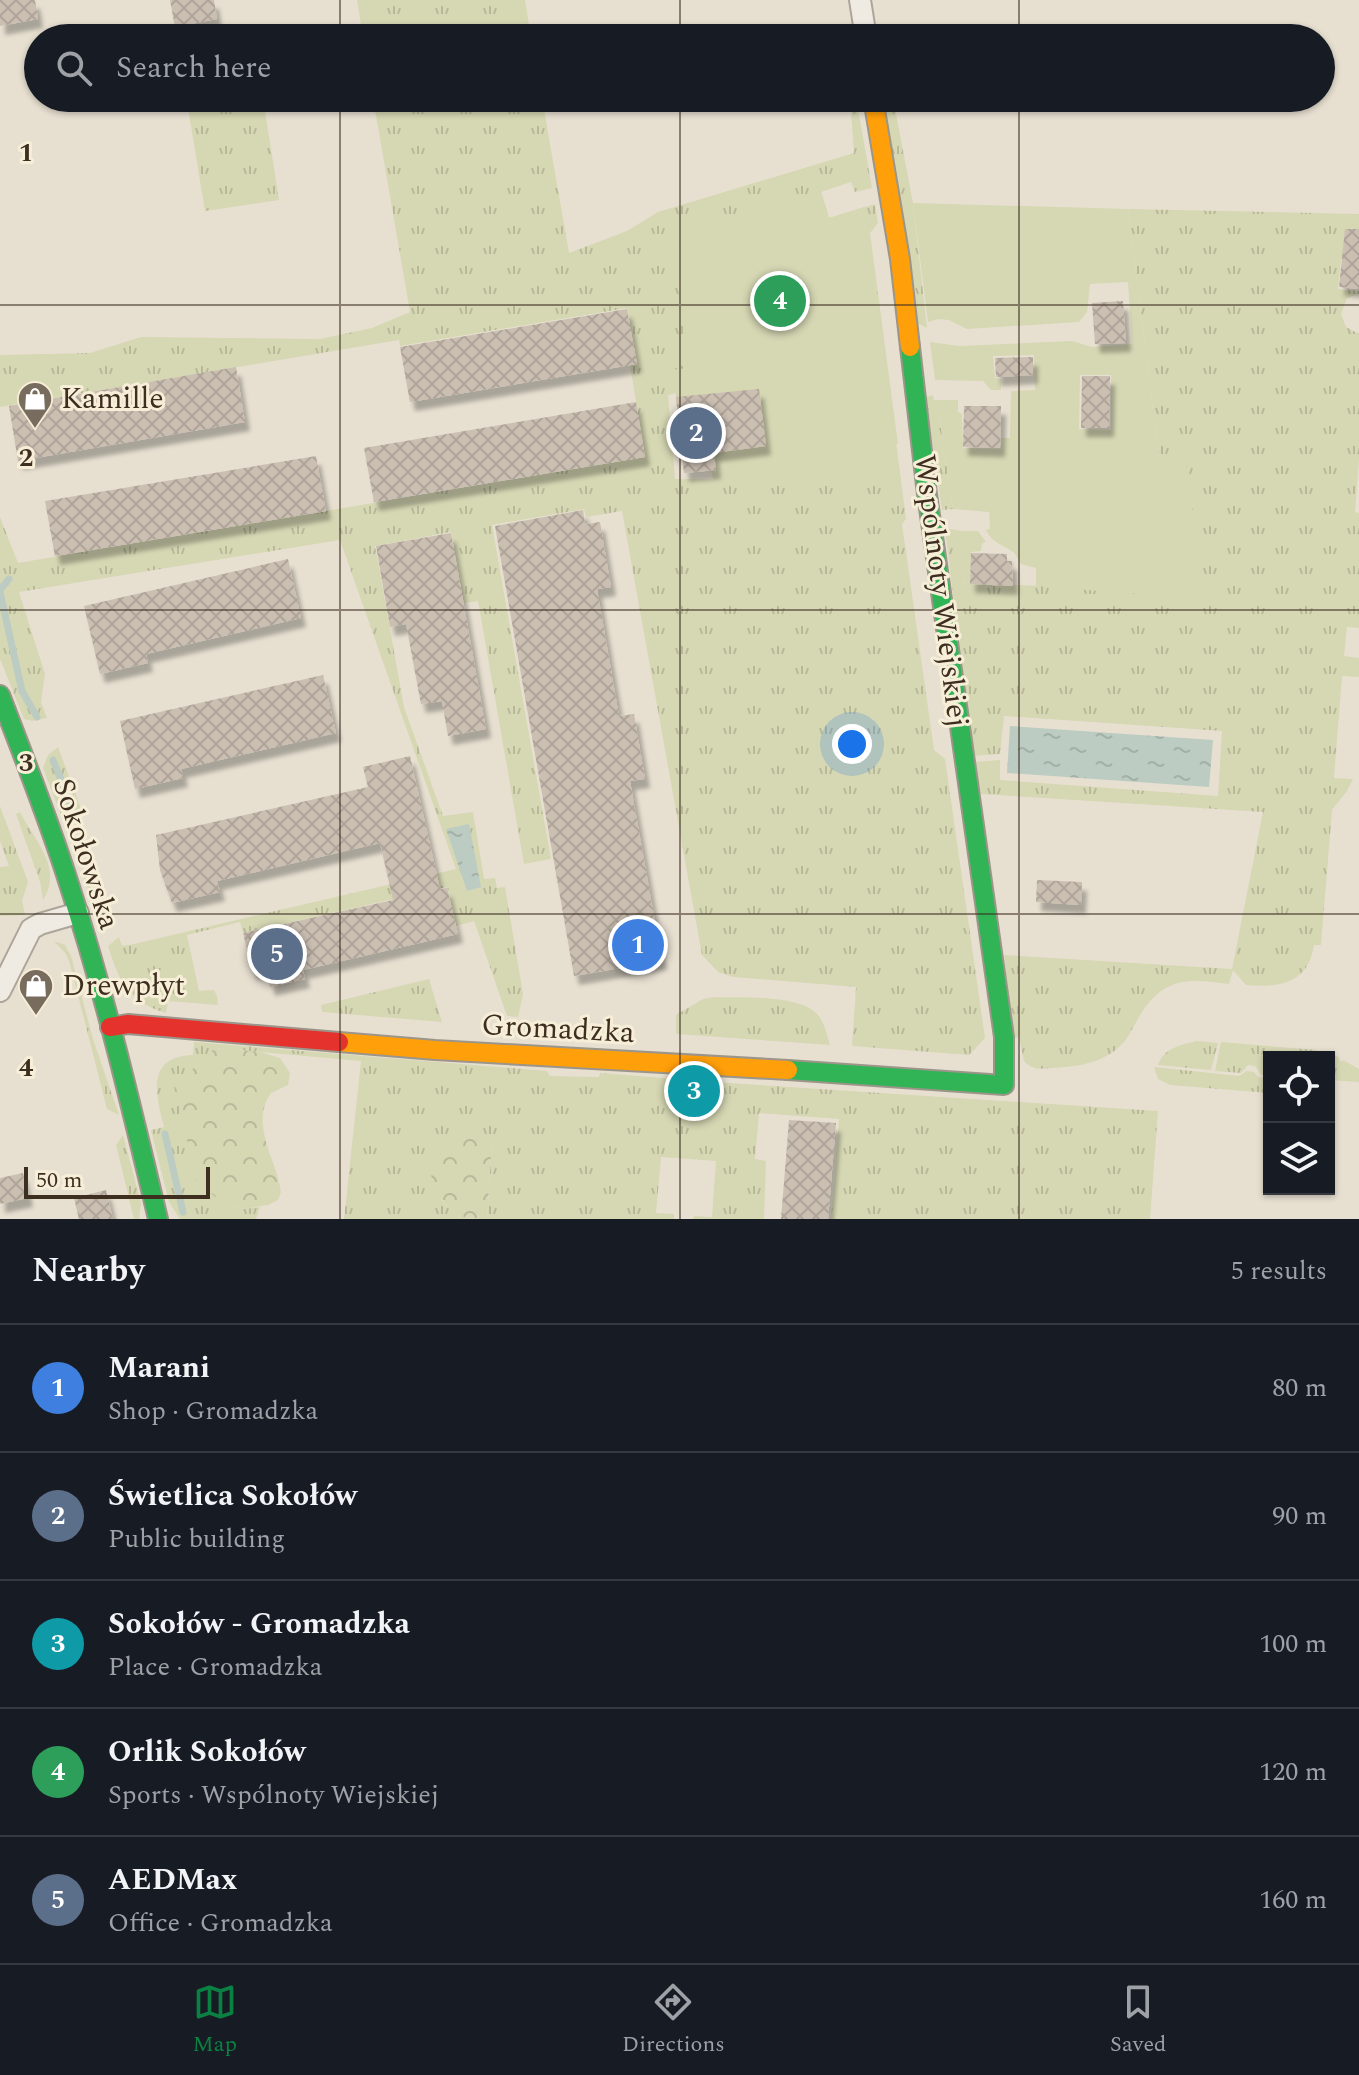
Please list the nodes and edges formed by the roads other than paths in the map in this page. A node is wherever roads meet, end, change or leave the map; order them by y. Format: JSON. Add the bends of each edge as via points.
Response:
{"nodes":[{"id":1,"x":860,"y":0,"type":"edge"},
{"id":2,"x":864,"y":24,"type":"edge"},
{"id":3,"x":875,"y":112,"type":"edge"},
{"id":4,"x":0,"y":695,"type":"edge"},
{"id":5,"x":78,"y":913,"type":"junction"},
{"id":6,"x":0,"y":991,"type":"edge"},
{"id":7,"x":110,"y":1027,"type":"junction"},
{"id":8,"x":1004,"y":1085,"type":"joint"},
{"id":9,"x":158,"y":1219,"type":"edge"}],
"edges":[{"from":1,"to":2,"type":"street"},
{"from":3,"to":8,"type":"street","name":"Wspólnoty Wiejskiej","via":[[902,275],[927,494],[1005,1047]]},
{"from":4,"to":5,"type":"street","name":"Sokołowska"},
{"from":5,"to":6,"type":"street","via":[[31,929]]},
{"from":5,"to":7,"type":"street","name":"Sokołowska"},
{"from":7,"to":8,"type":"street","name":"Gromadzka","via":[[128,1024],[435,1050]]},
{"from":7,"to":9,"type":"street","name":"Sokołowska"}]}
